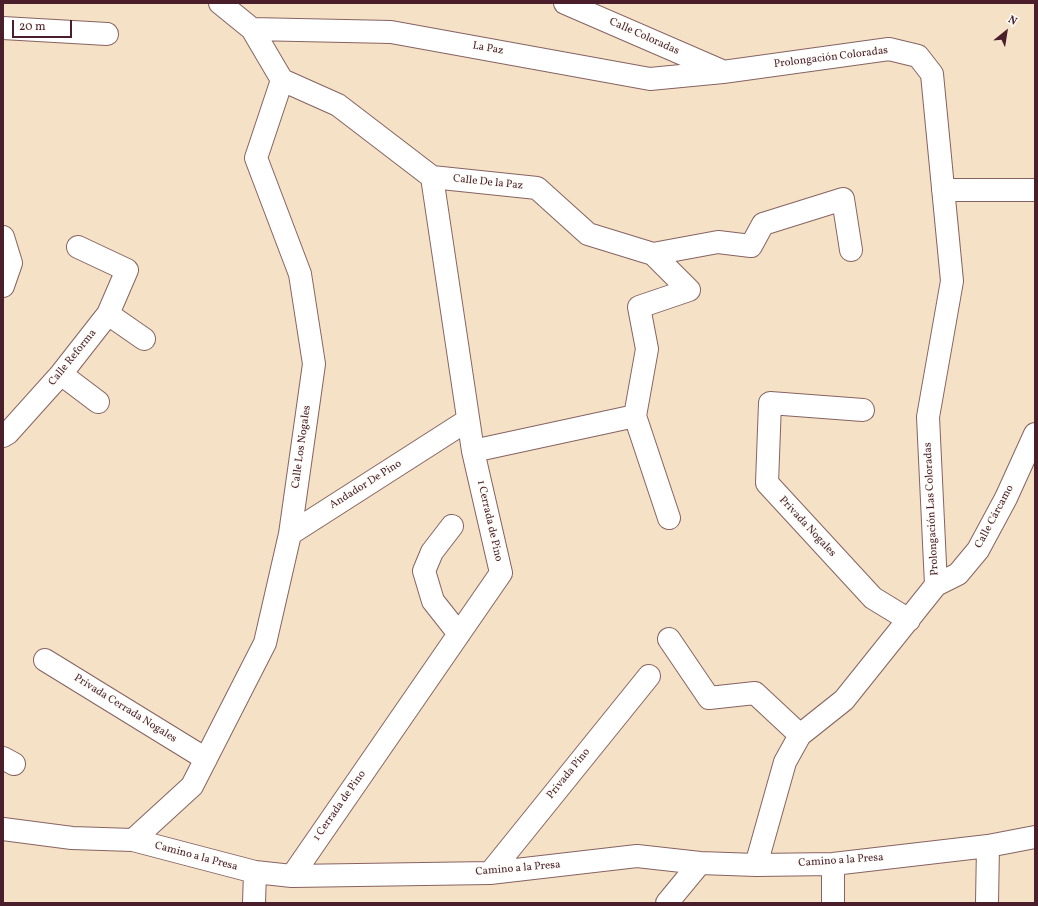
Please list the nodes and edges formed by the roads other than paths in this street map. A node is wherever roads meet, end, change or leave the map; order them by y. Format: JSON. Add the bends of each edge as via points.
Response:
{"nodes":[{"id":1,"x":220,"y":3,"type":"edge"},
{"id":2,"x":565,"y":3,"type":"edge"},
{"id":3,"x":3,"y":28,"type":"edge"},
{"id":4,"x":252,"y":29,"type":"junction"},
{"id":5,"x":107,"y":34,"type":"dead end"},
{"id":6,"x":723,"y":72,"type":"junction"},
{"id":7,"x":282,"y":80,"type":"junction"},
{"id":8,"x":432,"y":177,"type":"junction"},
{"id":9,"x":944,"y":190,"type":"junction"},
{"id":10,"x":1035,"y":190,"type":"edge"},
{"id":11,"x":3,"y":237,"type":"edge"},
{"id":12,"x":78,"y":247,"type":"dead end"},
{"id":13,"x":851,"y":250,"type":"dead end"},
{"id":14,"x":653,"y":254,"type":"junction"},
{"id":15,"x":3,"y":286,"type":"edge"},
{"id":16,"x":108,"y":314,"type":"junction"},
{"id":17,"x":144,"y":339,"type":"dead end"},
{"id":18,"x":61,"y":374,"type":"junction"},
{"id":19,"x":98,"y":402,"type":"dead end"},
{"id":20,"x":863,"y":410,"type":"dead end"},
{"id":21,"x":635,"y":416,"type":"junction"},
{"id":22,"x":468,"y":420,"type":"junction"},
{"id":23,"x":1035,"y":434,"type":"edge"},
{"id":24,"x":3,"y":436,"type":"edge"},
{"id":25,"x":473,"y":451,"type":"junction"},
{"id":26,"x":670,"y":518,"type":"dead end"},
{"id":27,"x":452,"y":526,"type":"dead end"},
{"id":28,"x":290,"y":534,"type":"junction"},
{"id":29,"x":936,"y":585,"type":"junction"},
{"id":30,"x":909,"y":620,"type":"junction"},
{"id":31,"x":459,"y":634,"type":"junction"},
{"id":32,"x":669,"y":639,"type":"dead end"},
{"id":33,"x":45,"y":660,"type":"dead end"},
{"id":34,"x":649,"y":676,"type":"dead end"},
{"id":35,"x":800,"y":735,"type":"junction"},
{"id":36,"x":206,"y":759,"type":"junction"},
{"id":37,"x":3,"y":829,"type":"edge"},
{"id":38,"x":1035,"y":837,"type":"edge"},
{"id":39,"x":133,"y":840,"type":"junction"},
{"id":40,"x":988,"y":846,"type":"junction"},
{"id":41,"x":700,"y":863,"type":"junction"},
{"id":42,"x":832,"y":864,"type":"junction"},
{"id":43,"x":756,"y":865,"type":"junction"},
{"id":44,"x":255,"y":872,"type":"junction"},
{"id":45,"x":490,"y":873,"type":"junction"},
{"id":46,"x":292,"y":876,"type":"junction"},
{"id":47,"x":254,"y":903,"type":"edge"},
{"id":48,"x":667,"y":903,"type":"edge"},
{"id":49,"x":833,"y":903,"type":"edge"},
{"id":50,"x":987,"y":903,"type":"edge"}],
"edges":[{"from":1,"to":4,"type":"street"},
{"from":2,"to":6,"type":"street","name":"Calle Coloradas"},
{"from":3,"to":5,"type":"street"},
{"from":4,"to":6,"type":"street","name":"La Paz","via":[[391,32],[650,79]]},
{"from":4,"to":7,"type":"street"},
{"from":6,"to":9,"type":"street","name":"Prolongación Coloradas","via":[[889,48],[918,56],[932,74]]},
{"from":7,"to":8,"type":"street","via":[[338,105]]},
{"from":7,"to":28,"type":"street","name":"Calle Los Nogales","via":[[256,158],[300,274],[314,364]]},
{"from":8,"to":14,"type":"street","name":"Calle De la Paz","via":[[537,188],[588,234]]},
{"from":8,"to":22,"type":"street","name":"1 Cerrada de Pino"},
{"from":9,"to":10,"type":"street"},
{"from":9,"to":29,"type":"street","name":"Prolongación Las Coloradas","via":[[952,281],[928,417]]},
{"from":11,"to":15,"type":"street","via":[[11,263]]},
{"from":12,"to":16,"type":"street","name":"Calle Reforma","via":[[127,270]]},
{"from":13,"to":14,"type":"street","via":[[843,199],[763,224],[751,246],[718,242]]},
{"from":14,"to":21,"type":"street","name":"Calle De la Paz","via":[[689,290],[639,306],[647,349]]},
{"from":16,"to":17,"type":"street"},
{"from":16,"to":18,"type":"street","name":"Calle Reforma"},
{"from":18,"to":19,"type":"street"},
{"from":18,"to":24,"type":"street","name":"Calle Reforma"},
{"from":20,"to":30,"type":"street","name":"Privada Nogales","via":[[770,403],[767,483],[873,598]]},
{"from":21,"to":25,"type":"street"},
{"from":21,"to":26,"type":"street"},
{"from":22,"to":25,"type":"street","name":"1 Cerrada de Pino"},
{"from":22,"to":28,"type":"street","name":"Andador De Pino"},
{"from":23,"to":29,"type":"street","name":"Calle Cárcamo","via":[[1006,498],[978,550],[958,574]]},
{"from":25,"to":31,"type":"street","name":"1 Cerrada de Pino","via":[[501,573]]},
{"from":27,"to":31,"type":"street","via":[[432,552],[424,571],[433,600]]},
{"from":28,"to":36,"type":"street","name":"Calle Los Nogales","via":[[264,643]]},
{"from":29,"to":30,"type":"street","name":"Prolongación Las Coloradas"},
{"from":30,"to":35,"type":"street","name":"Prolongación Las Coloradas","via":[[844,700]]},
{"from":31,"to":46,"type":"street","name":"1 Cerrada de Pino"},
{"from":32,"to":35,"type":"street","via":[[709,698],[755,693]]},
{"from":33,"to":36,"type":"street","name":"Privada Cerrada Nogales"},
{"from":34,"to":45,"type":"street","name":"Privada Pino"},
{"from":35,"to":43,"type":"street","name":"Prolongación Las Coloradas","via":[[785,762]]},
{"from":36,"to":39,"type":"street","name":"Calle Los Nogales","via":[[192,786]]},
{"from":37,"to":39,"type":"street","name":"Camino a la Presa","via":[[72,838]]},
{"from":38,"to":40,"type":"street","name":"Camino a la Presa"},
{"from":39,"to":44,"type":"street","name":"Camino a la Presa"},
{"from":40,"to":42,"type":"street","name":"Camino a la Presa"},
{"from":40,"to":50,"type":"street"},
{"from":41,"to":43,"type":"street","name":"Camino a la Presa"},
{"from":41,"to":45,"type":"street","name":"Camino a la Presa","via":[[637,856]]},
{"from":41,"to":48,"type":"street"},
{"from":42,"to":43,"type":"street","name":"Camino a la Presa"},
{"from":42,"to":49,"type":"street"},
{"from":44,"to":46,"type":"street","name":"Camino a la Presa"},
{"from":44,"to":47,"type":"street"},
{"from":45,"to":46,"type":"street","name":"Camino a la Presa"}]}
